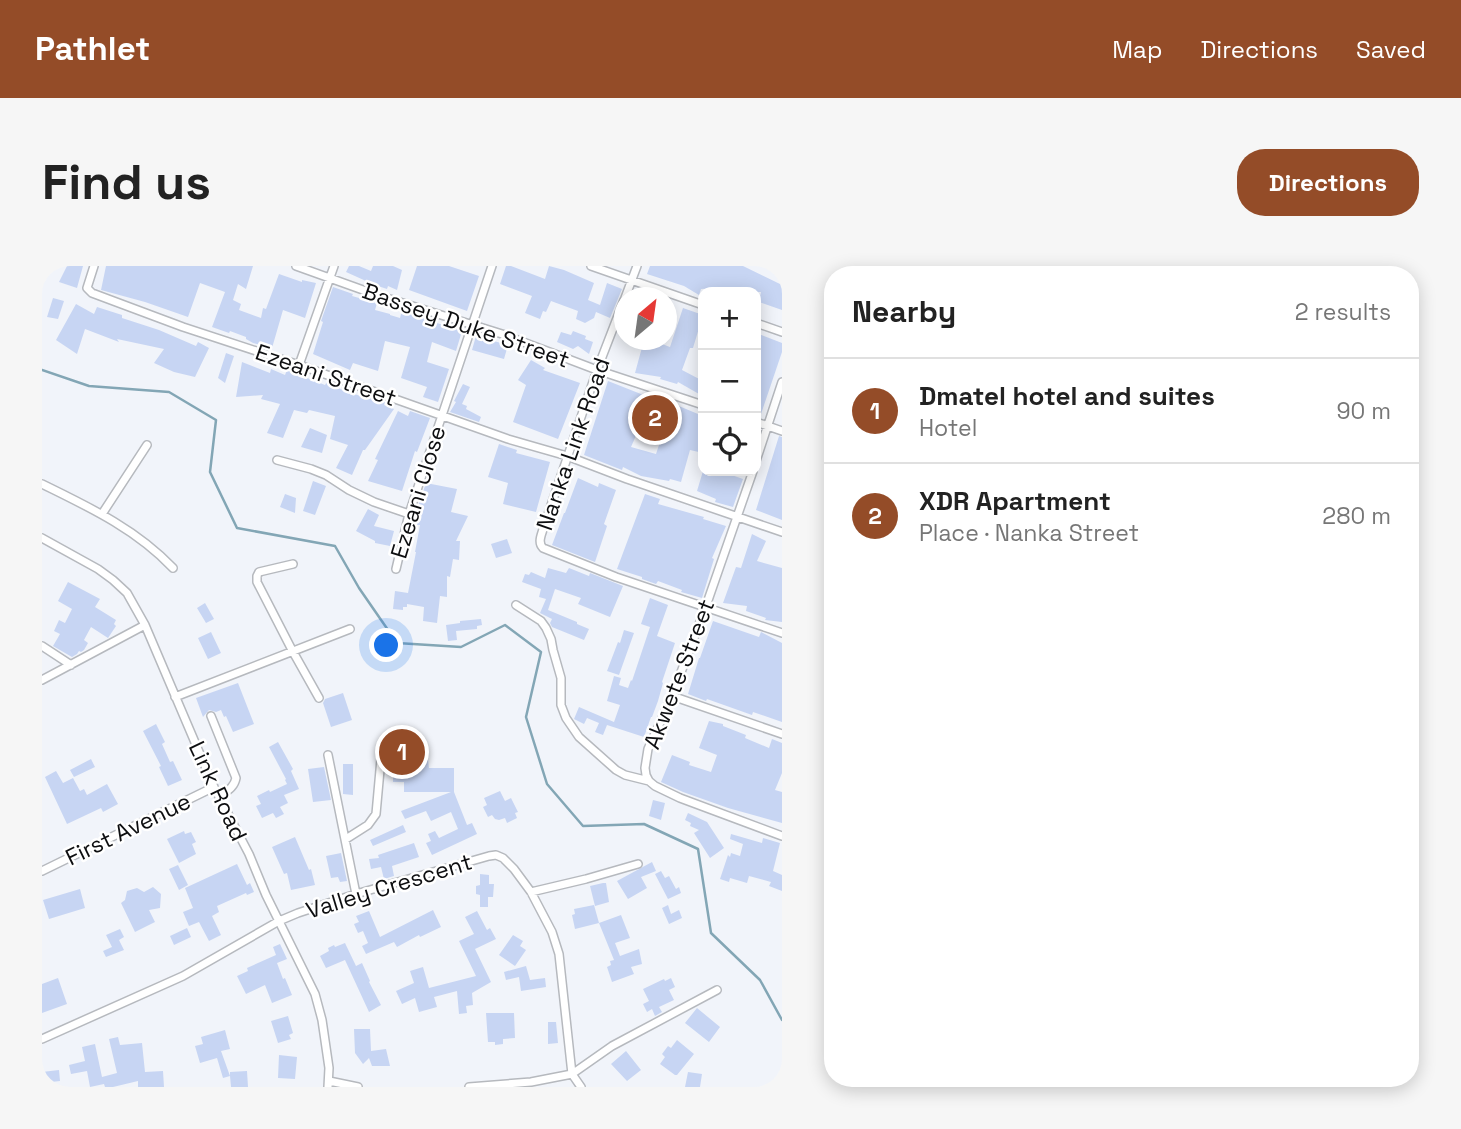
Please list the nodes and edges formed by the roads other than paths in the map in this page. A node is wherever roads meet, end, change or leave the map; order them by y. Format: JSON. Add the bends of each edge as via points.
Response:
{"nodes":[{"id":1,"x":94,"y":266,"type":"edge"},
{"id":2,"x":296,"y":266,"type":"edge"},
{"id":3,"x":334,"y":266,"type":"edge"},
{"id":4,"x":492,"y":266,"type":"edge"},
{"id":5,"x":591,"y":266,"type":"edge"},
{"id":6,"x":637,"y":266,"type":"edge"},
{"id":7,"x":330,"y":278,"type":"junction"},
{"id":8,"x":632,"y":280,"type":"junction"},
{"id":9,"x":629,"y":287,"type":"edge"},
{"id":10,"x":698,"y":302,"type":"edge"},
{"id":11,"x":471,"y":325,"type":"junction"},
{"id":12,"x":761,"y":325,"type":"edge"},
{"id":13,"x":614,"y":327,"type":"edge"},
{"id":14,"x":782,"y":332,"type":"edge"},
{"id":15,"x":299,"y":365,"type":"junction"},
{"id":16,"x":597,"y":370,"type":"junction"},
{"id":17,"x":782,"y":382,"type":"edge"},
{"id":18,"x":698,"y":403,"type":"edge"},
{"id":19,"x":441,"y":415,"type":"junction"},
{"id":20,"x":761,"y":424,"type":"edge"},
{"id":21,"x":768,"y":426,"type":"junction"},
{"id":22,"x":782,"y":431,"type":"edge"},
{"id":23,"x":147,"y":445,"type":"dead end"},
{"id":24,"x":761,"y":446,"type":"edge"},
{"id":25,"x":567,"y":456,"type":"junction"},
{"id":26,"x":277,"y":460,"type":"dead end"},
{"id":27,"x":750,"y":476,"type":"edge"},
{"id":28,"x":42,"y":484,"type":"edge"},
{"id":29,"x":102,"y":514,"type":"junction"},
{"id":30,"x":409,"y":514,"type":"junction"},
{"id":31,"x":737,"y":517,"type":"junction"},
{"id":32,"x":782,"y":532,"type":"edge"},
{"id":33,"x":42,"y":538,"type":"edge"},
{"id":34,"x":293,"y":564,"type":"dead end"},
{"id":35,"x":173,"y":568,"type":"dead end"},
{"id":36,"x":396,"y":569,"type":"dead end"},
{"id":37,"x":516,"y":605,"type":"dead end"},
{"id":38,"x":706,"y":606,"type":"junction"},
{"id":39,"x":145,"y":625,"type":"junction"},
{"id":40,"x":350,"y":629,"type":"dead end"},
{"id":41,"x":782,"y":633,"type":"edge"},
{"id":42,"x":42,"y":646,"type":"edge"},
{"id":43,"x":292,"y":650,"type":"junction"},
{"id":44,"x":71,"y":665,"type":"junction"},
{"id":45,"x":42,"y":680,"type":"edge"},
{"id":46,"x":175,"y":696,"type":"junction"},
{"id":47,"x":673,"y":696,"type":"junction"},
{"id":48,"x":319,"y":698,"type":"dead end"},
{"id":49,"x":211,"y":716,"type":"dead end"},
{"id":50,"x":782,"y":734,"type":"edge"},
{"id":51,"x":382,"y":748,"type":"dead end"},
{"id":52,"x":328,"y":755,"type":"dead end"},
{"id":53,"x":649,"y":780,"type":"junction"},
{"id":54,"x":214,"y":787,"type":"junction"},
{"id":55,"x":219,"y":797,"type":"junction"},
{"id":56,"x":782,"y":836,"type":"edge"},
{"id":57,"x":346,"y":839,"type":"junction"},
{"id":58,"x":638,"y":864,"type":"dead end"},
{"id":59,"x":42,"y":871,"type":"edge"},
{"id":60,"x":531,"y":891,"type":"junction"},
{"id":61,"x":356,"y":894,"type":"junction"},
{"id":62,"x":279,"y":921,"type":"junction"},
{"id":63,"x":717,"y":990,"type":"dead end"},
{"id":64,"x":42,"y":1039,"type":"edge"},
{"id":65,"x":572,"y":1074,"type":"junction"},
{"id":66,"x":328,"y":1084,"type":"edge"},
{"id":67,"x":358,"y":1087,"type":"edge"},
{"id":68,"x":469,"y":1087,"type":"edge"},
{"id":69,"x":581,"y":1087,"type":"edge"}],
"edges":[{"from":1,"to":15,"type":"street","name":"Ezeani Street","via":[[87,288],[92,293]]},
{"from":2,"to":7,"type":"street","name":"Bassey Duke Street"},
{"from":3,"to":7,"type":"street"},
{"from":4,"to":11,"type":"street","name":"Ezeani Close"},
{"from":5,"to":8,"type":"street"},
{"from":6,"to":8,"type":"street","name":"Nanka Link Road"},
{"from":7,"to":11,"type":"street","name":"Bassey Duke Street"},
{"from":7,"to":15,"type":"street"},
{"from":8,"to":9,"type":"street","name":"Nanka Link Road"},
{"from":8,"to":10,"type":"street"},
{"from":11,"to":16,"type":"street","name":"Bassey Duke Street"},
{"from":11,"to":19,"type":"street","name":"Ezeani Close"},
{"from":12,"to":14,"type":"street"},
{"from":13,"to":16,"type":"street","name":"Nanka Link Road"},
{"from":15,"to":19,"type":"street","name":"Ezeani Street"},
{"from":16,"to":18,"type":"street","name":"Bassey Duke Street"},
{"from":16,"to":25,"type":"street","name":"Nanka Link Road"},
{"from":17,"to":21,"type":"street"},
{"from":19,"to":25,"type":"street","name":"Ezeani Street"},
{"from":19,"to":30,"type":"street","name":"Ezeani Close"},
{"from":20,"to":21,"type":"street"},
{"from":21,"to":22,"type":"street"},
{"from":21,"to":24,"type":"street"},
{"from":23,"to":29,"type":"street"},
{"from":25,"to":31,"type":"street","name":"Ezeani Street"},
{"from":25,"to":38,"type":"street","name":"Nanka Link Road","via":[[540,541],[543,548]]},
{"from":26,"to":30,"type":"street","via":[[326,475],[374,502]]},
{"from":27,"to":31,"type":"street","name":"Akwete Street"},
{"from":28,"to":29,"type":"street"},
{"from":29,"to":35,"type":"street","via":[[145,541]]},
{"from":30,"to":36,"type":"street","name":"Ezeani Close"},
{"from":31,"to":32,"type":"street","name":"Ezeani Street"},
{"from":31,"to":38,"type":"street","name":"Akwete Street"},
{"from":33,"to":39,"type":"street","name":"Link Road","via":[[113,580],[127,593]]},
{"from":34,"to":43,"type":"street","via":[[257,576]]},
{"from":37,"to":53,"type":"street","via":[[541,621],[551,639],[561,678],[561,705],[579,737],[616,770]]},
{"from":38,"to":41,"type":"street"},
{"from":38,"to":47,"type":"street","name":"Akwete Street"},
{"from":39,"to":44,"type":"street"},
{"from":39,"to":46,"type":"street","name":"Link Road"},
{"from":40,"to":43,"type":"street"},
{"from":42,"to":44,"type":"street"},
{"from":43,"to":46,"type":"street"},
{"from":43,"to":48,"type":"street"},
{"from":44,"to":45,"type":"street"},
{"from":46,"to":54,"type":"street","name":"Link Road"},
{"from":47,"to":50,"type":"street"},
{"from":47,"to":53,"type":"street","name":"Akwete Street","via":[[648,749],[645,768]]},
{"from":49,"to":55,"type":"street","via":[[236,778],[231,789]]},
{"from":51,"to":57,"type":"street","via":[[376,814]]},
{"from":52,"to":57,"type":"street"},
{"from":53,"to":56,"type":"street","name":"Akwete Street","via":[[680,798]]},
{"from":54,"to":55,"type":"street","name":"Link Road"},
{"from":54,"to":59,"type":"street","name":"First Avenue"},
{"from":55,"to":62,"type":"street","name":"Link Road"},
{"from":57,"to":61,"type":"street"},
{"from":58,"to":60,"type":"street"},
{"from":60,"to":61,"type":"street","name":"Valley Crescent","via":[[496,855]]},
{"from":60,"to":65,"type":"street","name":"Valley Crescent","via":[[559,954]]},
{"from":61,"to":62,"type":"street","name":"Valley Crescent"},
{"from":62,"to":64,"type":"street","name":"Valley Crescent","via":[[183,976]]},
{"from":62,"to":66,"type":"street","name":"Link Road","via":[[315,994]]},
{"from":63,"to":65,"type":"street","via":[[612,1046]]},
{"from":65,"to":68,"type":"street"},
{"from":65,"to":69,"type":"street","name":"Valley Crescent"},
{"from":66,"to":67,"type":"street"}]}
